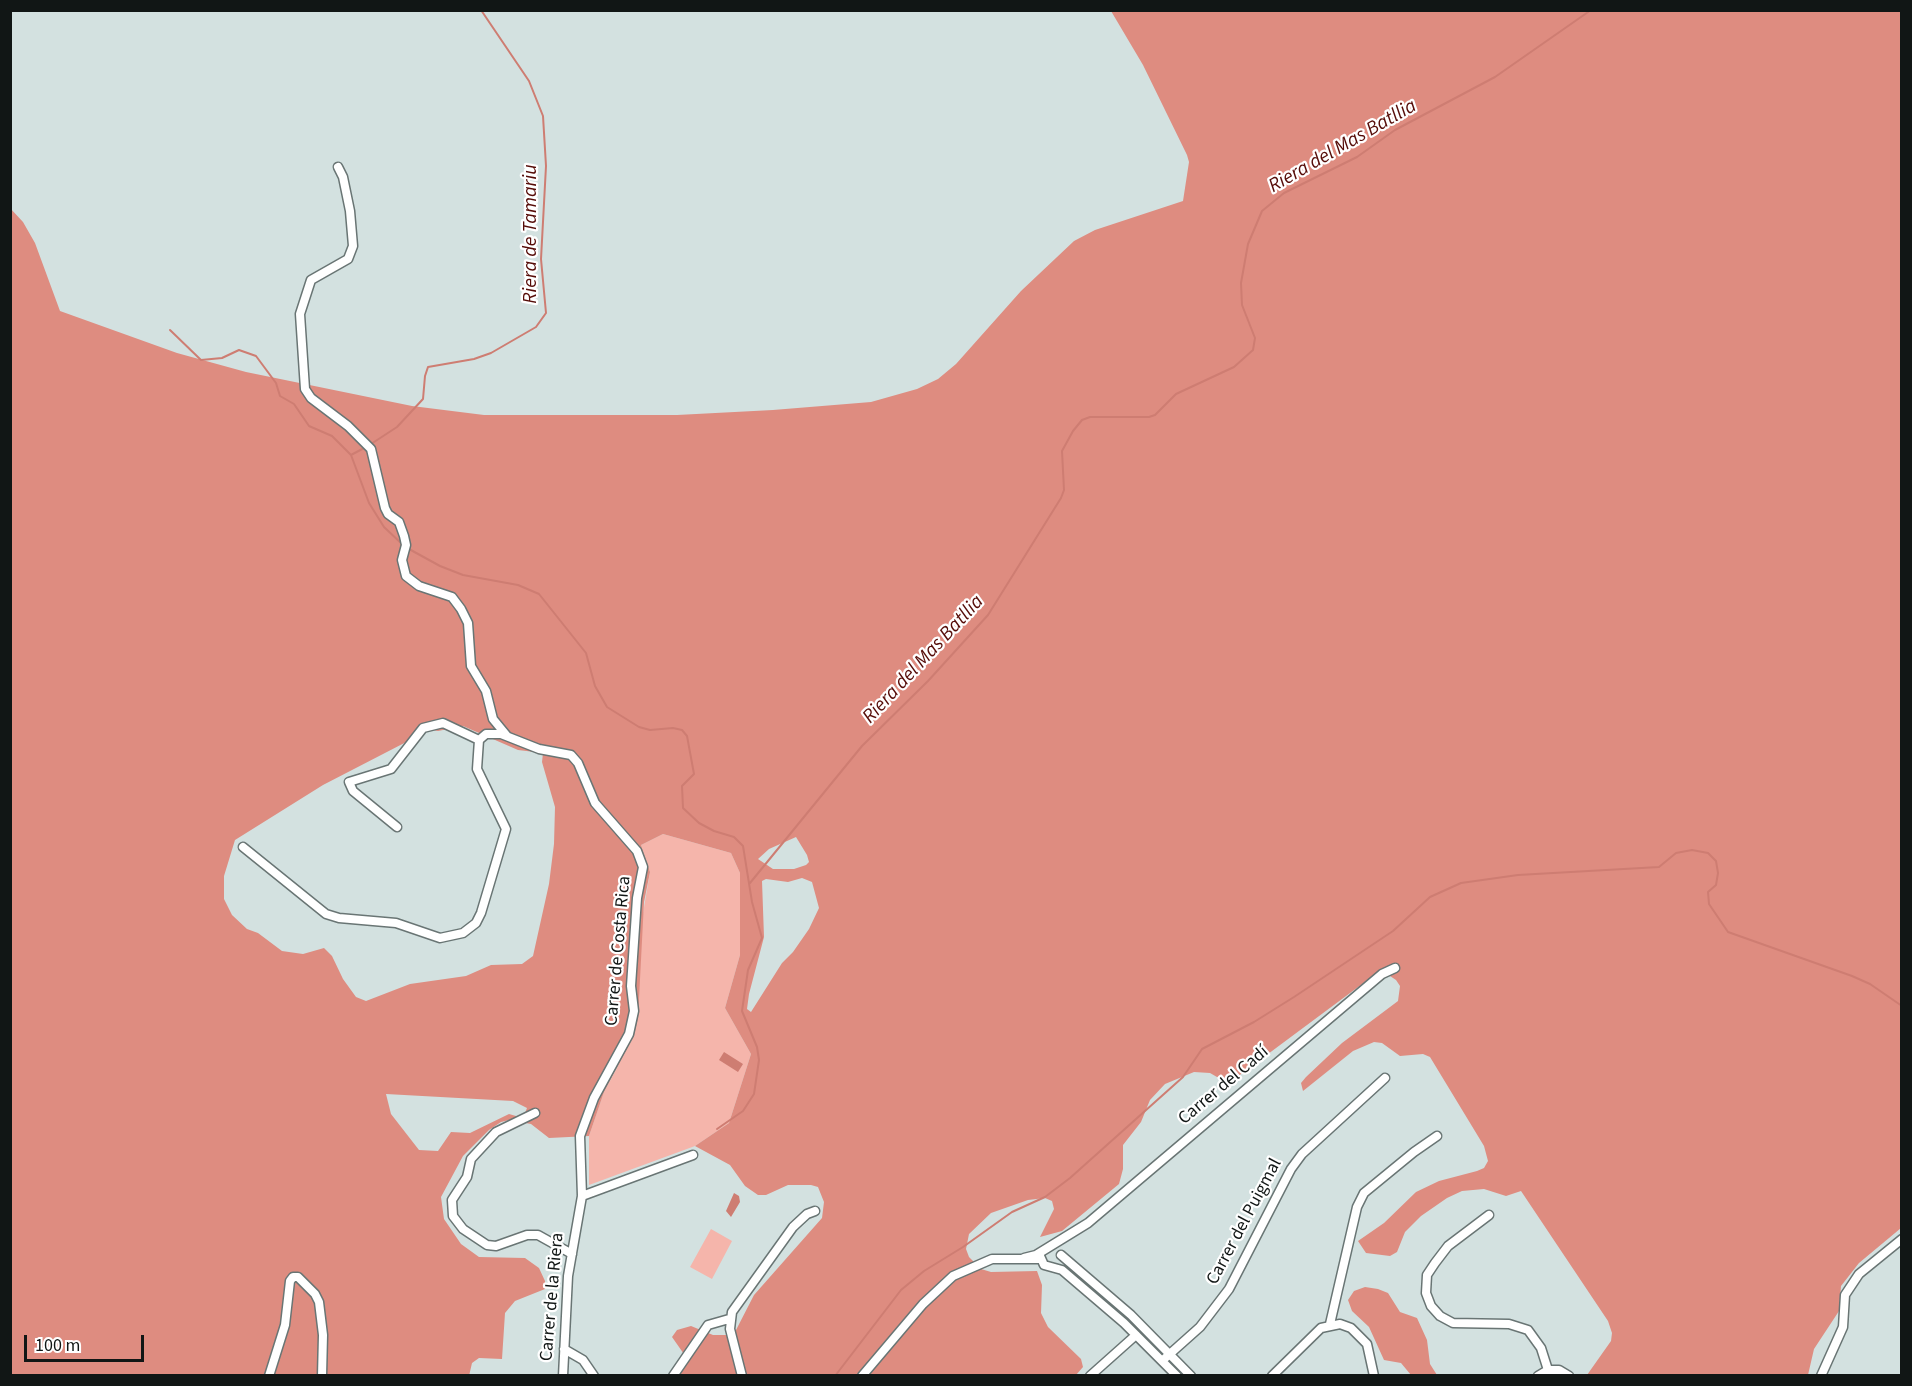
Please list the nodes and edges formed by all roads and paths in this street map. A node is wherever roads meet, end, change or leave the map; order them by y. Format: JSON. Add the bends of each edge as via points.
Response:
{"nodes":[{"id":1,"x":338,"y":167,"type":"dead end"},
{"id":2,"x":508,"y":736,"type":"junction"},
{"id":3,"x":479,"y":740,"type":"junction"},
{"id":4,"x":397,"y":827,"type":"dead end"},
{"id":5,"x":243,"y":847,"type":"dead end"},
{"id":6,"x":1395,"y":968,"type":"dead end"},
{"id":7,"x":1385,"y":1077,"type":"dead end"},
{"id":8,"x":535,"y":1113,"type":"dead end"},
{"id":9,"x":1437,"y":1136,"type":"dead end"},
{"id":10,"x":693,"y":1155,"type":"dead end"},
{"id":11,"x":582,"y":1196,"type":"junction"},
{"id":12,"x":815,"y":1211,"type":"dead end"},
{"id":13,"x":1489,"y":1215,"type":"dead end"},
{"id":14,"x":1076,"y":1232,"type":"junction"},
{"id":15,"x":1902,"y":1239,"type":"edge"},
{"id":16,"x":1050,"y":1245,"type":"junction"},
{"id":17,"x":572,"y":1254,"type":"junction"},
{"id":18,"x":1061,"y":1254,"type":"junction"},
{"id":19,"x":1041,"y":1255,"type":"junction"},
{"id":20,"x":1047,"y":1266,"type":"junction"},
{"id":21,"x":729,"y":1319,"type":"junction"},
{"id":22,"x":1330,"y":1324,"type":"junction"},
{"id":23,"x":1136,"y":1335,"type":"junction"},
{"id":24,"x":564,"y":1349,"type":"junction"},
{"id":25,"x":1170,"y":1353,"type":"junction"},
{"id":26,"x":1163,"y":1360,"type":"junction"},
{"id":27,"x":1548,"y":1370,"type":"junction"},
{"id":28,"x":269,"y":1376,"type":"edge"},
{"id":29,"x":322,"y":1376,"type":"edge"},
{"id":30,"x":563,"y":1376,"type":"edge"},
{"id":31,"x":594,"y":1376,"type":"edge"},
{"id":32,"x":673,"y":1376,"type":"edge"},
{"id":33,"x":742,"y":1376,"type":"edge"},
{"id":34,"x":862,"y":1376,"type":"edge"},
{"id":35,"x":1090,"y":1376,"type":"edge"},
{"id":36,"x":1177,"y":1376,"type":"edge"},
{"id":37,"x":1191,"y":1376,"type":"edge"},
{"id":38,"x":1272,"y":1376,"type":"edge"},
{"id":39,"x":1374,"y":1376,"type":"edge"},
{"id":40,"x":1538,"y":1376,"type":"edge"},
{"id":41,"x":1569,"y":1376,"type":"edge"},
{"id":42,"x":1821,"y":1376,"type":"edge"}],
"edges":[{"from":1,"to":2,"type":"street","via":[[350,211],[353,246],[348,259],[310,280],[300,314],[305,389],[372,449],[385,508],[399,522],[404,536],[402,560],[406,576],[419,586],[452,597],[461,609],[468,623],[471,666],[486,691],[493,719]]},
{"from":2,"to":3,"type":"street","name":"Carrer de Costa Rica","via":[[486,734]]},
{"from":2,"to":11,"type":"street","name":"Carrer de Costa Rica","via":[[571,755],[595,803],[637,851],[643,867],[631,986],[634,1011],[629,1034],[583,1126]]},
{"from":3,"to":4,"type":"street","via":[[443,723],[423,728],[391,769],[349,782],[353,791]]},
{"from":3,"to":5,"type":"street","via":[[477,769],[506,829],[481,913],[463,933],[440,938],[396,923],[326,914]]},
{"from":6,"to":14,"type":"street","name":"Carrer del Cadí"},
{"from":7,"to":25,"type":"street","name":"Carrer del Puigmal","via":[[1291,1169],[1230,1289],[1200,1327]]},
{"from":8,"to":17,"type":"street","via":[[496,1132],[471,1159],[467,1177],[452,1200],[453,1216],[463,1230],[487,1245],[538,1235]]},
{"from":9,"to":22,"type":"street","via":[[1364,1193],[1357,1207]]},
{"from":10,"to":11,"type":"street"},
{"from":11,"to":17,"type":"street","name":"Carrer de la Riera"},
{"from":12,"to":21,"type":"street","via":[[793,1227]]},
{"from":13,"to":27,"type":"street","via":[[1448,1246],[1434,1263],[1427,1275],[1426,1293],[1431,1306],[1453,1323],[1509,1324],[1528,1330],[1541,1348]]},
{"from":14,"to":16,"type":"street","name":"Carrer del Cadí"},
{"from":14,"to":18,"type":"street","name":"Carrer del Cadí","via":[[1066,1241]]},
{"from":15,"to":42,"type":"street","via":[[1859,1274],[1845,1295],[1843,1327]]},
{"from":16,"to":18,"type":"street"},
{"from":16,"to":19,"type":"street"},
{"from":17,"to":24,"type":"street","name":"Carrer de la Riera"},
{"from":18,"to":20,"type":"street","via":[[1057,1264]]},
{"from":18,"to":25,"type":"street"},
{"from":19,"to":20,"type":"street"},
{"from":19,"to":34,"type":"street","via":[[992,1259],[953,1276],[923,1304]]},
{"from":20,"to":23,"type":"street","via":[[1062,1270]]},
{"from":21,"to":32,"type":"street","via":[[708,1325]]},
{"from":21,"to":33,"type":"street"},
{"from":22,"to":38,"type":"street","via":[[1321,1328]]},
{"from":22,"to":39,"type":"street","via":[[1340,1324],[1360,1334],[1367,1344]]},
{"from":23,"to":26,"type":"street"},
{"from":23,"to":35,"type":"street"},
{"from":24,"to":30,"type":"street","name":"Carrer de la Riera"},
{"from":24,"to":31,"type":"street","via":[[577,1355]]},
{"from":25,"to":26,"type":"street","name":"Carrer del Puigmal"},
{"from":25,"to":37,"type":"street"},
{"from":26,"to":36,"type":"street"},
{"from":27,"to":40,"type":"street"},
{"from":27,"to":41,"type":"street"},
{"from":28,"to":29,"type":"street","via":[[285,1325],[293,1277],[298,1277],[320,1302]]}]}
